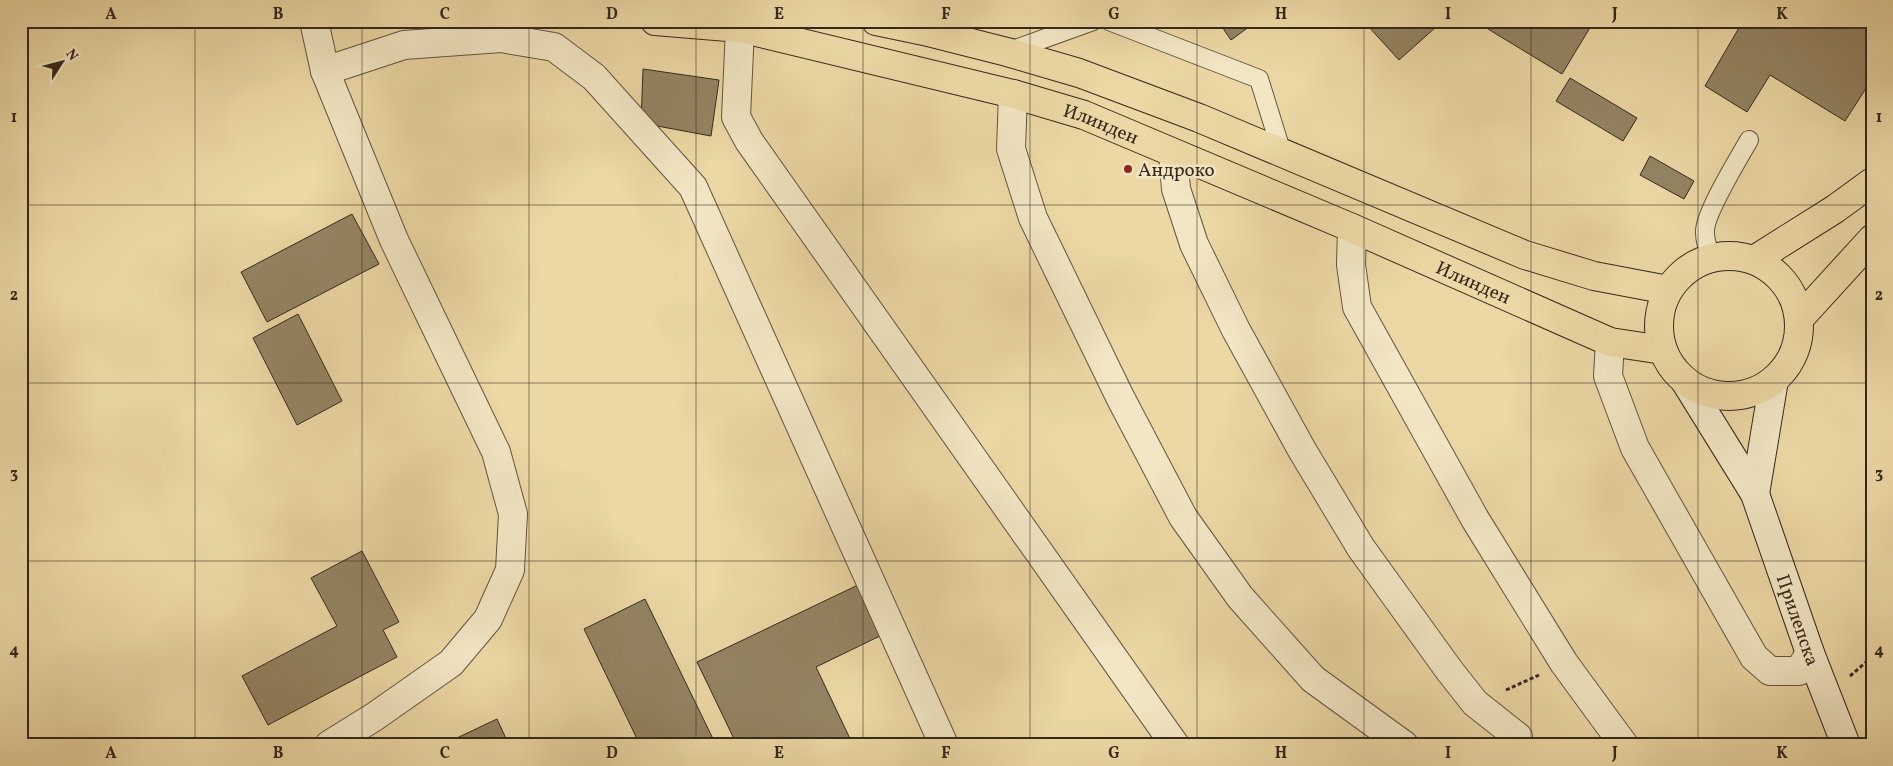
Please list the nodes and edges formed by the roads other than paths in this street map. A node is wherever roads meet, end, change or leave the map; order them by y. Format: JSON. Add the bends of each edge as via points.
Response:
{"nodes":[{"id":1,"x":314,"y":21,"type":"edge"},
{"id":2,"x":655,"y":21,"type":"edge"},
{"id":3,"x":876,"y":21,"type":"edge"},
{"id":4,"x":1093,"y":21,"type":"edge"},
{"id":5,"x":1109,"y":21,"type":"edge"},
{"id":6,"x":740,"y":28,"type":"junction"},
{"id":7,"x":1007,"y":52,"type":"junction"},
{"id":8,"x":325,"y":71,"type":"junction"},
{"id":9,"x":1013,"y":94,"type":"junction"},
{"id":10,"x":1749,"y":140,"type":"dead end"},
{"id":11,"x":1173,"y":153,"type":"junction"},
{"id":12,"x":1282,"y":153,"type":"junction"},
{"id":13,"x":1872,"y":182,"type":"edge"},
{"id":14,"x":1352,"y":228,"type":"junction"},
{"id":15,"x":1872,"y":239,"type":"edge"},
{"id":16,"x":1713,"y":257,"type":"junction"},
{"id":17,"x":1754,"y":260,"type":"junction"},
{"id":18,"x":1668,"y":290,"type":"junction"},
{"id":19,"x":1799,"y":319,"type":"junction"},
{"id":20,"x":1610,"y":342,"type":"junction"},
{"id":21,"x":1663,"y":350,"type":"junction"},
{"id":22,"x":1774,"y":380,"type":"junction"},
{"id":23,"x":1685,"y":381,"type":"junction"},
{"id":24,"x":1754,"y":494,"type":"junction"},
{"id":25,"x":1810,"y":653,"type":"junction"},
{"id":26,"x":1518,"y":737,"type":"dead end"},
{"id":27,"x":329,"y":745,"type":"edge"},
{"id":28,"x":944,"y":745,"type":"edge"},
{"id":29,"x":1175,"y":745,"type":"edge"},
{"id":30,"x":1404,"y":745,"type":"edge"},
{"id":31,"x":1624,"y":745,"type":"edge"},
{"id":32,"x":1846,"y":745,"type":"edge"}],
"edges":[{"from":1,"to":8,"type":"street"},
{"from":2,"to":6,"type":"main road","name":"Илинден"},
{"from":3,"to":7,"type":"main road","name":"Илинден"},
{"from":4,"to":7,"type":"lane"},
{"from":5,"to":12,"type":"lane","via":[[1260,78]]},
{"from":6,"to":9,"type":"main road","name":"Илинден"},
{"from":6,"to":29,"type":"street","via":[[736,117],[749,141]]},
{"from":7,"to":12,"type":"main road","name":"Илинден","via":[[1088,77]]},
{"from":8,"to":27,"type":"street","via":[[394,240],[496,452],[512,514],[510,570],[488,619],[452,663]]},
{"from":8,"to":28,"type":"street","via":[[404,45],[500,38],[554,47],[594,77],[693,187]]},
{"from":9,"to":11,"type":"main road","name":"Илинден","via":[[1084,115]]},
{"from":9,"to":30,"type":"street","via":[[1011,149],[1033,218],[1120,397],[1183,517],[1240,596],[1313,679]]},
{"from":10,"to":16,"type":"lane","via":[[1714,204],[1704,230],[1708,250]]},
{"from":11,"to":14,"type":"main road","name":"Илинден"},
{"from":11,"to":26,"type":"street","via":[[1176,189],[1194,244],[1236,330],[1302,450],[1361,548],[1476,704]]},
{"from":12,"to":18,"type":"main road","name":"Илинден","via":[[1525,255],[1594,276]]},
{"from":13,"to":17,"type":"main road"},
{"from":14,"to":20,"type":"main road","name":"Илинден"},
{"from":14,"to":31,"type":"street","via":[[1351,265],[1357,307],[1474,519],[1564,663]]},
{"from":15,"to":19,"type":"main road"},
{"from":16,"to":17,"type":"main road","via":[[1737,256]]},
{"from":16,"to":18,"type":"main road","via":[[1687,269]]},
{"from":17,"to":19,"type":"main road","via":[[1785,283]]},
{"from":18,"to":21,"type":"main road","via":[[1660,309],[1659,330]]},
{"from":19,"to":22,"type":"main road","via":[[1794,353]]},
{"from":20,"to":21,"type":"main road","name":"Илинден"},
{"from":20,"to":25,"type":"street","via":[[1608,376],[1634,448],[1754,657],[1770,671],[1799,671]]},
{"from":21,"to":23,"type":"main road"},
{"from":22,"to":23,"type":"main road","via":[[1753,392],[1730,396],[1706,393]]},
{"from":22,"to":24,"type":"street","name":"Прилепска"},
{"from":23,"to":24,"type":"street","name":"Прилепска"},
{"from":24,"to":25,"type":"street","name":"Прилепска"},
{"from":25,"to":32,"type":"street","name":"Прилепска"}]}
